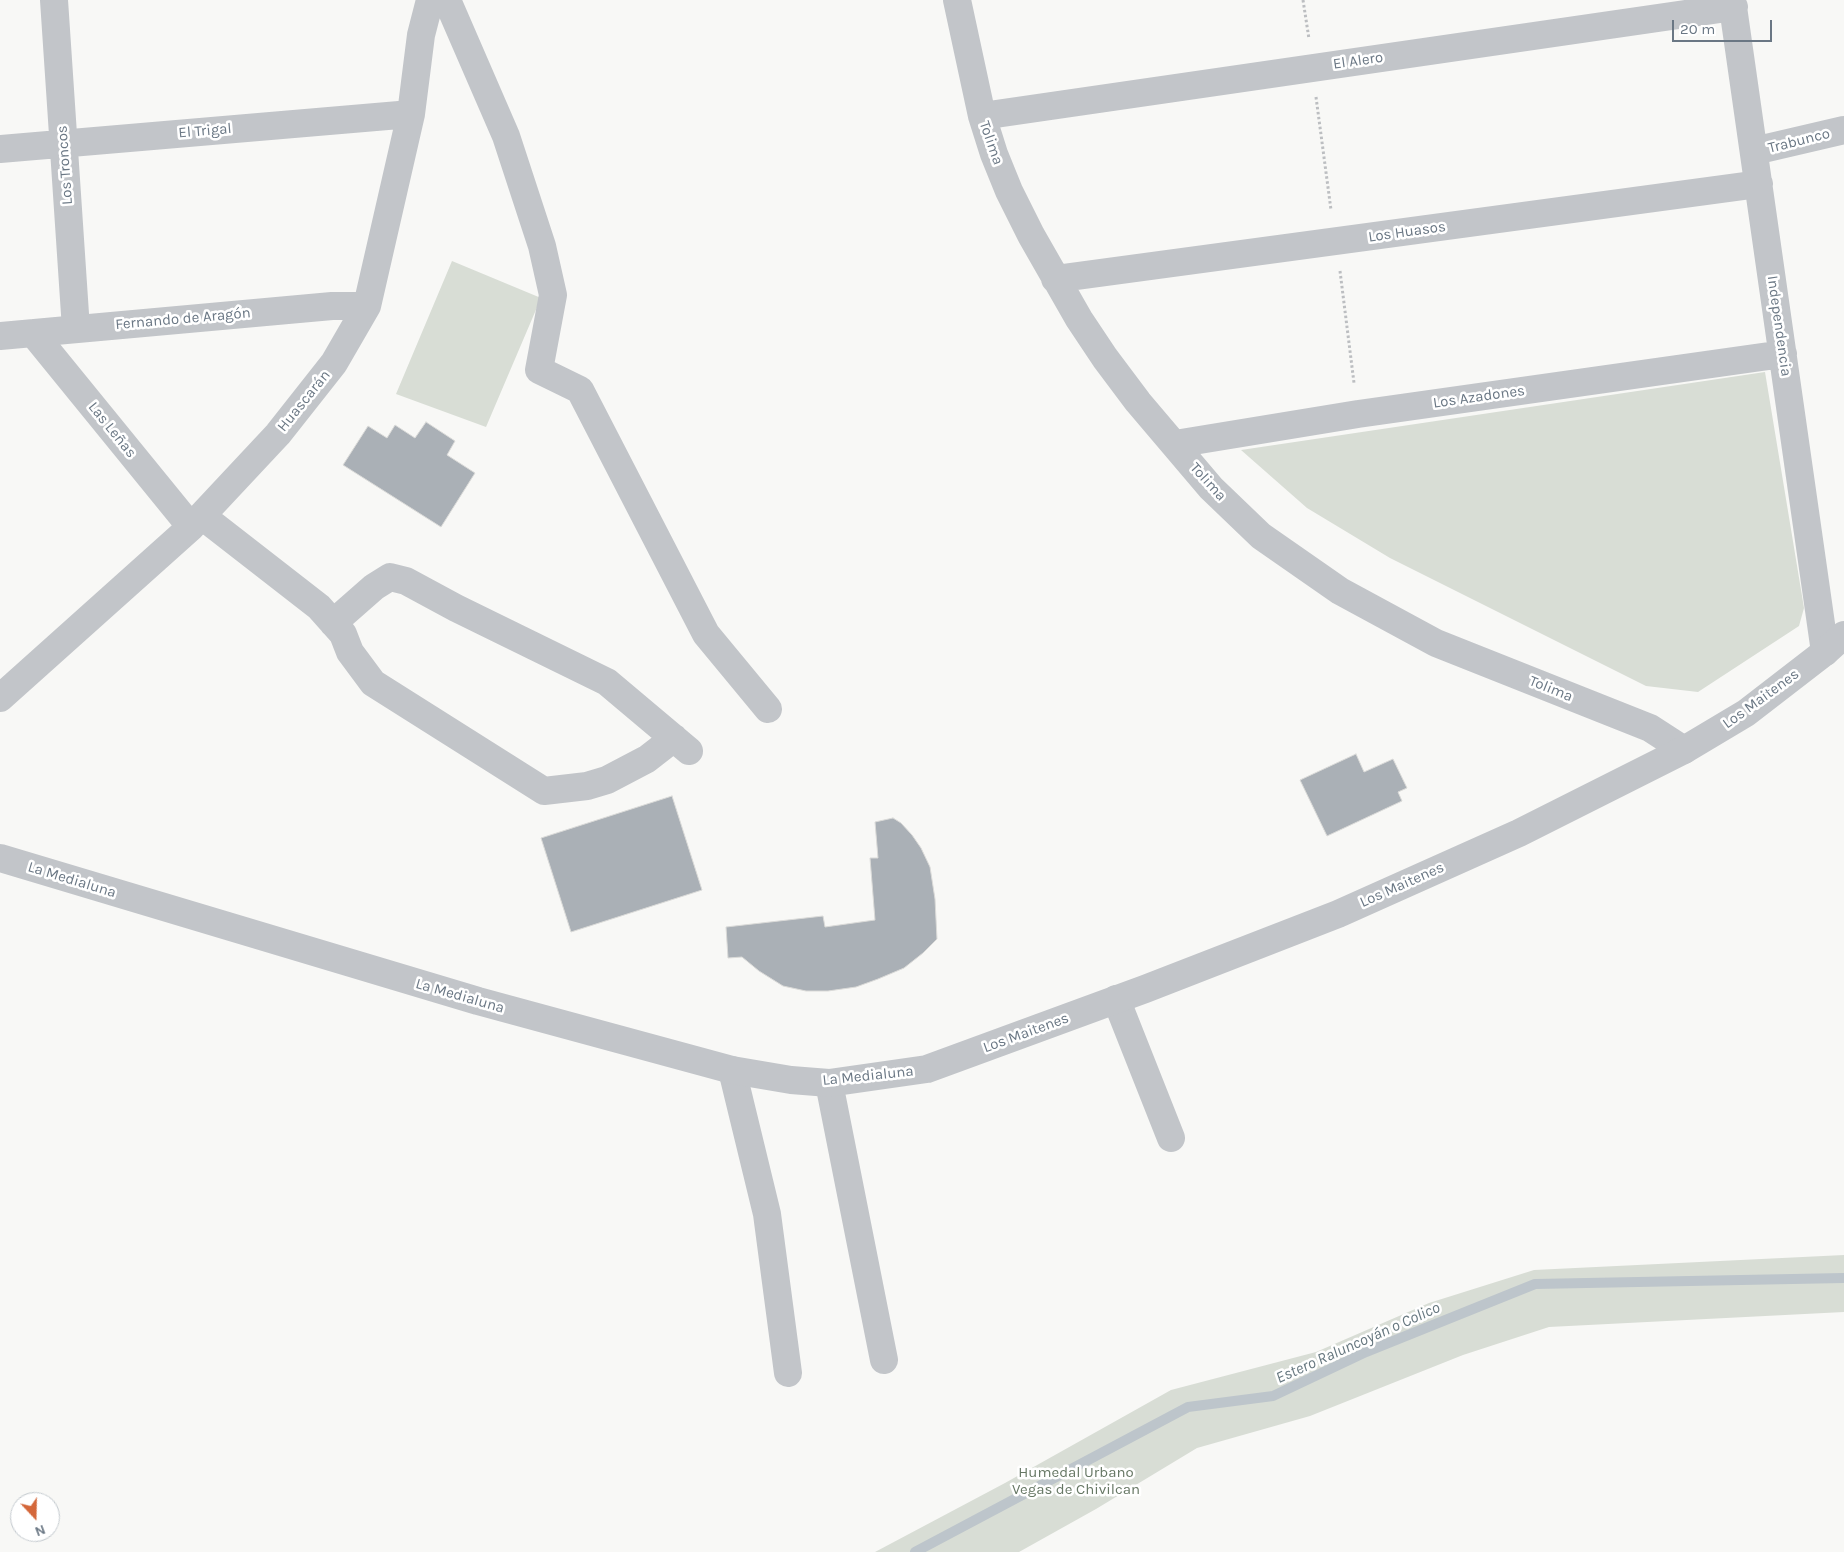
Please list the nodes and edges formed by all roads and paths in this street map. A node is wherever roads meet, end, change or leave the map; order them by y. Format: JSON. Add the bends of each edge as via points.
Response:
{"nodes":[{"id":1,"x":54,"y":0,"type":"edge"},
{"id":2,"x":430,"y":0,"type":"edge"},
{"id":3,"x":447,"y":0,"type":"edge"},
{"id":4,"x":957,"y":0,"type":"edge"},
{"id":5,"x":1733,"y":4,"type":"edge"},
{"id":6,"x":411,"y":114,"type":"junction"},
{"id":7,"x":982,"y":116,"type":"junction"},
{"id":8,"x":1844,"y":130,"type":"edge"},
{"id":9,"x":63,"y":143,"type":"junction"},
{"id":10,"x":0,"y":149,"type":"edge"},
{"id":11,"x":1754,"y":151,"type":"junction"},
{"id":12,"x":1324,"y":153,"type":"dead end"},
{"id":13,"x":1759,"y":184,"type":"junction"},
{"id":14,"x":1336,"y":242,"type":"junction"},
{"id":15,"x":1055,"y":278,"type":"junction"},
{"id":16,"x":367,"y":306,"type":"junction"},
{"id":17,"x":76,"y":329,"type":"junction"},
{"id":18,"x":33,"y":333,"type":"junction"},
{"id":19,"x":0,"y":336,"type":"edge"},
{"id":20,"x":1783,"y":354,"type":"junction"},
{"id":21,"x":1358,"y":414,"type":"junction"},
{"id":22,"x":1175,"y":444,"type":"junction"},
{"id":23,"x":197,"y":521,"type":"junction"},
{"id":24,"x":333,"y":624,"type":"junction"},
{"id":25,"x":1834,"y":644,"type":"edge"},
{"id":26,"x":0,"y":696,"type":"edge"},
{"id":27,"x":768,"y":709,"type":"dead end"},
{"id":28,"x":1684,"y":750,"type":"junction"},
{"id":29,"x":0,"y":858,"type":"edge"},
{"id":30,"x":1116,"y":999,"type":"junction"},
{"id":31,"x":927,"y":1069,"type":"joint"},
{"id":32,"x":732,"y":1070,"type":"junction"},
{"id":33,"x":830,"y":1083,"type":"junction"},
{"id":34,"x":1171,"y":1138,"type":"dead end"},
{"id":35,"x":884,"y":1360,"type":"dead end"},
{"id":36,"x":788,"y":1373,"type":"dead end"}],
"edges":[{"from":1,"to":9,"type":"street","name":"Los Troncos"},
{"from":2,"to":6,"type":"street","name":"Huascarán","via":[[421,35]]},
{"from":3,"to":27,"type":"street","via":[[506,136],[542,246],[553,295],[539,370],[580,390],[706,634]]},
{"from":4,"to":7,"type":"street","name":"Tolima"},
{"from":5,"to":7,"type":"street","name":"El Alero"},
{"from":5,"to":11,"type":"street","name":"Independencia"},
{"from":6,"to":9,"type":"street","name":"El Trigal"},
{"from":6,"to":16,"type":"street","name":"Huascarán"},
{"from":7,"to":15,"type":"street","name":"Tolima","via":[[1009,191]]},
{"from":8,"to":11,"type":"street","name":"Trabunco"},
{"from":9,"to":10,"type":"street","name":"El Trigal"},
{"from":9,"to":17,"type":"street","name":"Los Troncos"},
{"from":11,"to":13,"type":"street","name":"Independencia"},
{"from":12,"to":14,"type":"path"},
{"from":13,"to":14,"type":"street","name":"Los Huasos"},
{"from":13,"to":20,"type":"street","name":"Independencia"},
{"from":14,"to":15,"type":"street","name":"Los Huasos"},
{"from":14,"to":21,"type":"path"},
{"from":15,"to":22,"type":"street","name":"Tolima","via":[[1105,358]]},
{"from":16,"to":17,"type":"street","name":"Fernando de Aragón","via":[[332,306]]},
{"from":16,"to":23,"type":"street","name":"Huascarán","via":[[334,363],[278,434]]},
{"from":17,"to":18,"type":"street","name":"Fernando de Aragón"},
{"from":18,"to":19,"type":"street","name":"Fernando de Aragón"},
{"from":18,"to":23,"type":"street","name":"Las Leñas"},
{"from":20,"to":21,"type":"street","name":"Los Azadones"},
{"from":20,"to":25,"type":"street","name":"Independencia"},
{"from":21,"to":22,"type":"street","name":"Los Azadones"},
{"from":22,"to":28,"type":"street","name":"Tolima","via":[[1211,488],[1261,536],[1340,590],[1436,643],[1650,728]]},
{"from":23,"to":24,"type":"street","name":"Las Leñas","via":[[319,607]]},
{"from":23,"to":26,"type":"street","name":"Huascarán"},
{"from":24,"to":24,"type":"street","name":"Las Leñas","via":[[390,577],[406,581],[607,682],[682,745],[607,780],[544,791],[373,683],[350,652],[343,634]]},
{"from":25,"to":28,"type":"street","name":"Los Maitenes","via":[[1746,713]]},
{"from":28,"to":30,"type":"street","name":"Los Maitenes","via":[[1519,833],[1338,914]]},
{"from":29,"to":32,"type":"street","name":"La Medialuna","via":[[478,1001]]},
{"from":30,"to":31,"type":"street","name":"Los Maitenes"},
{"from":30,"to":34,"type":"street"},
{"from":31,"to":33,"type":"street","name":"La Medialuna"},
{"from":32,"to":33,"type":"street","name":"La Medialuna"},
{"from":32,"to":36,"type":"street","via":[[767,1214]]},
{"from":33,"to":35,"type":"street"}]}
